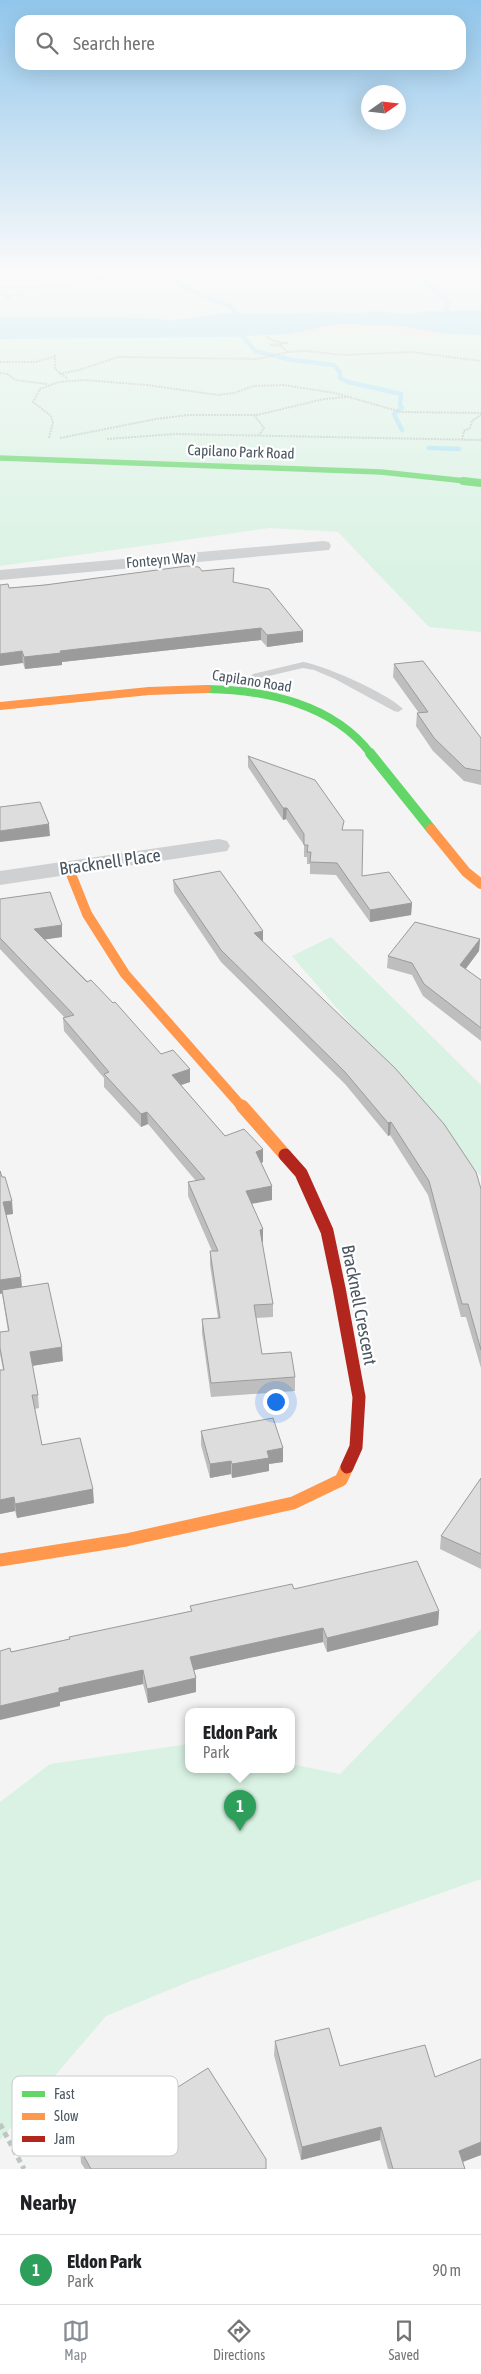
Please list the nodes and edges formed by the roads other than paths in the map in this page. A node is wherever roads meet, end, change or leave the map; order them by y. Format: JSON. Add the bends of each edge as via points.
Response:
{"nodes":[{"id":1,"x":0,"y":458,"type":"edge"},
{"id":2,"x":481,"y":482,"type":"edge"},
{"id":3,"x":323,"y":546,"type":"dead end"},
{"id":4,"x":0,"y":575,"type":"edge"},
{"id":5,"x":240,"y":691,"type":"junction"},
{"id":6,"x":0,"y":706,"type":"edge"},
{"id":7,"x":398,"y":709,"type":"dead end"},
{"id":8,"x":219,"y":846,"type":"dead end"},
{"id":9,"x":70,"y":869,"type":"junction"},
{"id":10,"x":0,"y":878,"type":"edge"},
{"id":11,"x":481,"y":884,"type":"edge"},
{"id":12,"x":0,"y":1560,"type":"edge"}],
"edges":[{"from":1,"to":2,"type":"street","name":"Capilano Park Road","via":[[380,472]]},
{"from":3,"to":4,"type":"street","name":"Fonteyn Way"},
{"from":5,"to":6,"type":"street","name":"Capilano Road","via":[[175,688]]},
{"from":5,"to":7,"type":"lane","via":[[257,676],[303,665],[339,676]]},
{"from":5,"to":11,"type":"street","name":"Capilano Road","via":[[295,702],[337,721],[357,738],[466,872]]},
{"from":8,"to":9,"type":"street","name":"Bracknell Place"},
{"from":9,"to":10,"type":"street","name":"Bracknell Place"},
{"from":9,"to":12,"type":"street","name":"Bracknell Crescent","via":[[87,914],[125,974],[301,1173],[327,1231],[337,1278],[359,1397],[356,1447],[341,1480],[293,1503],[126,1540]]}]}
